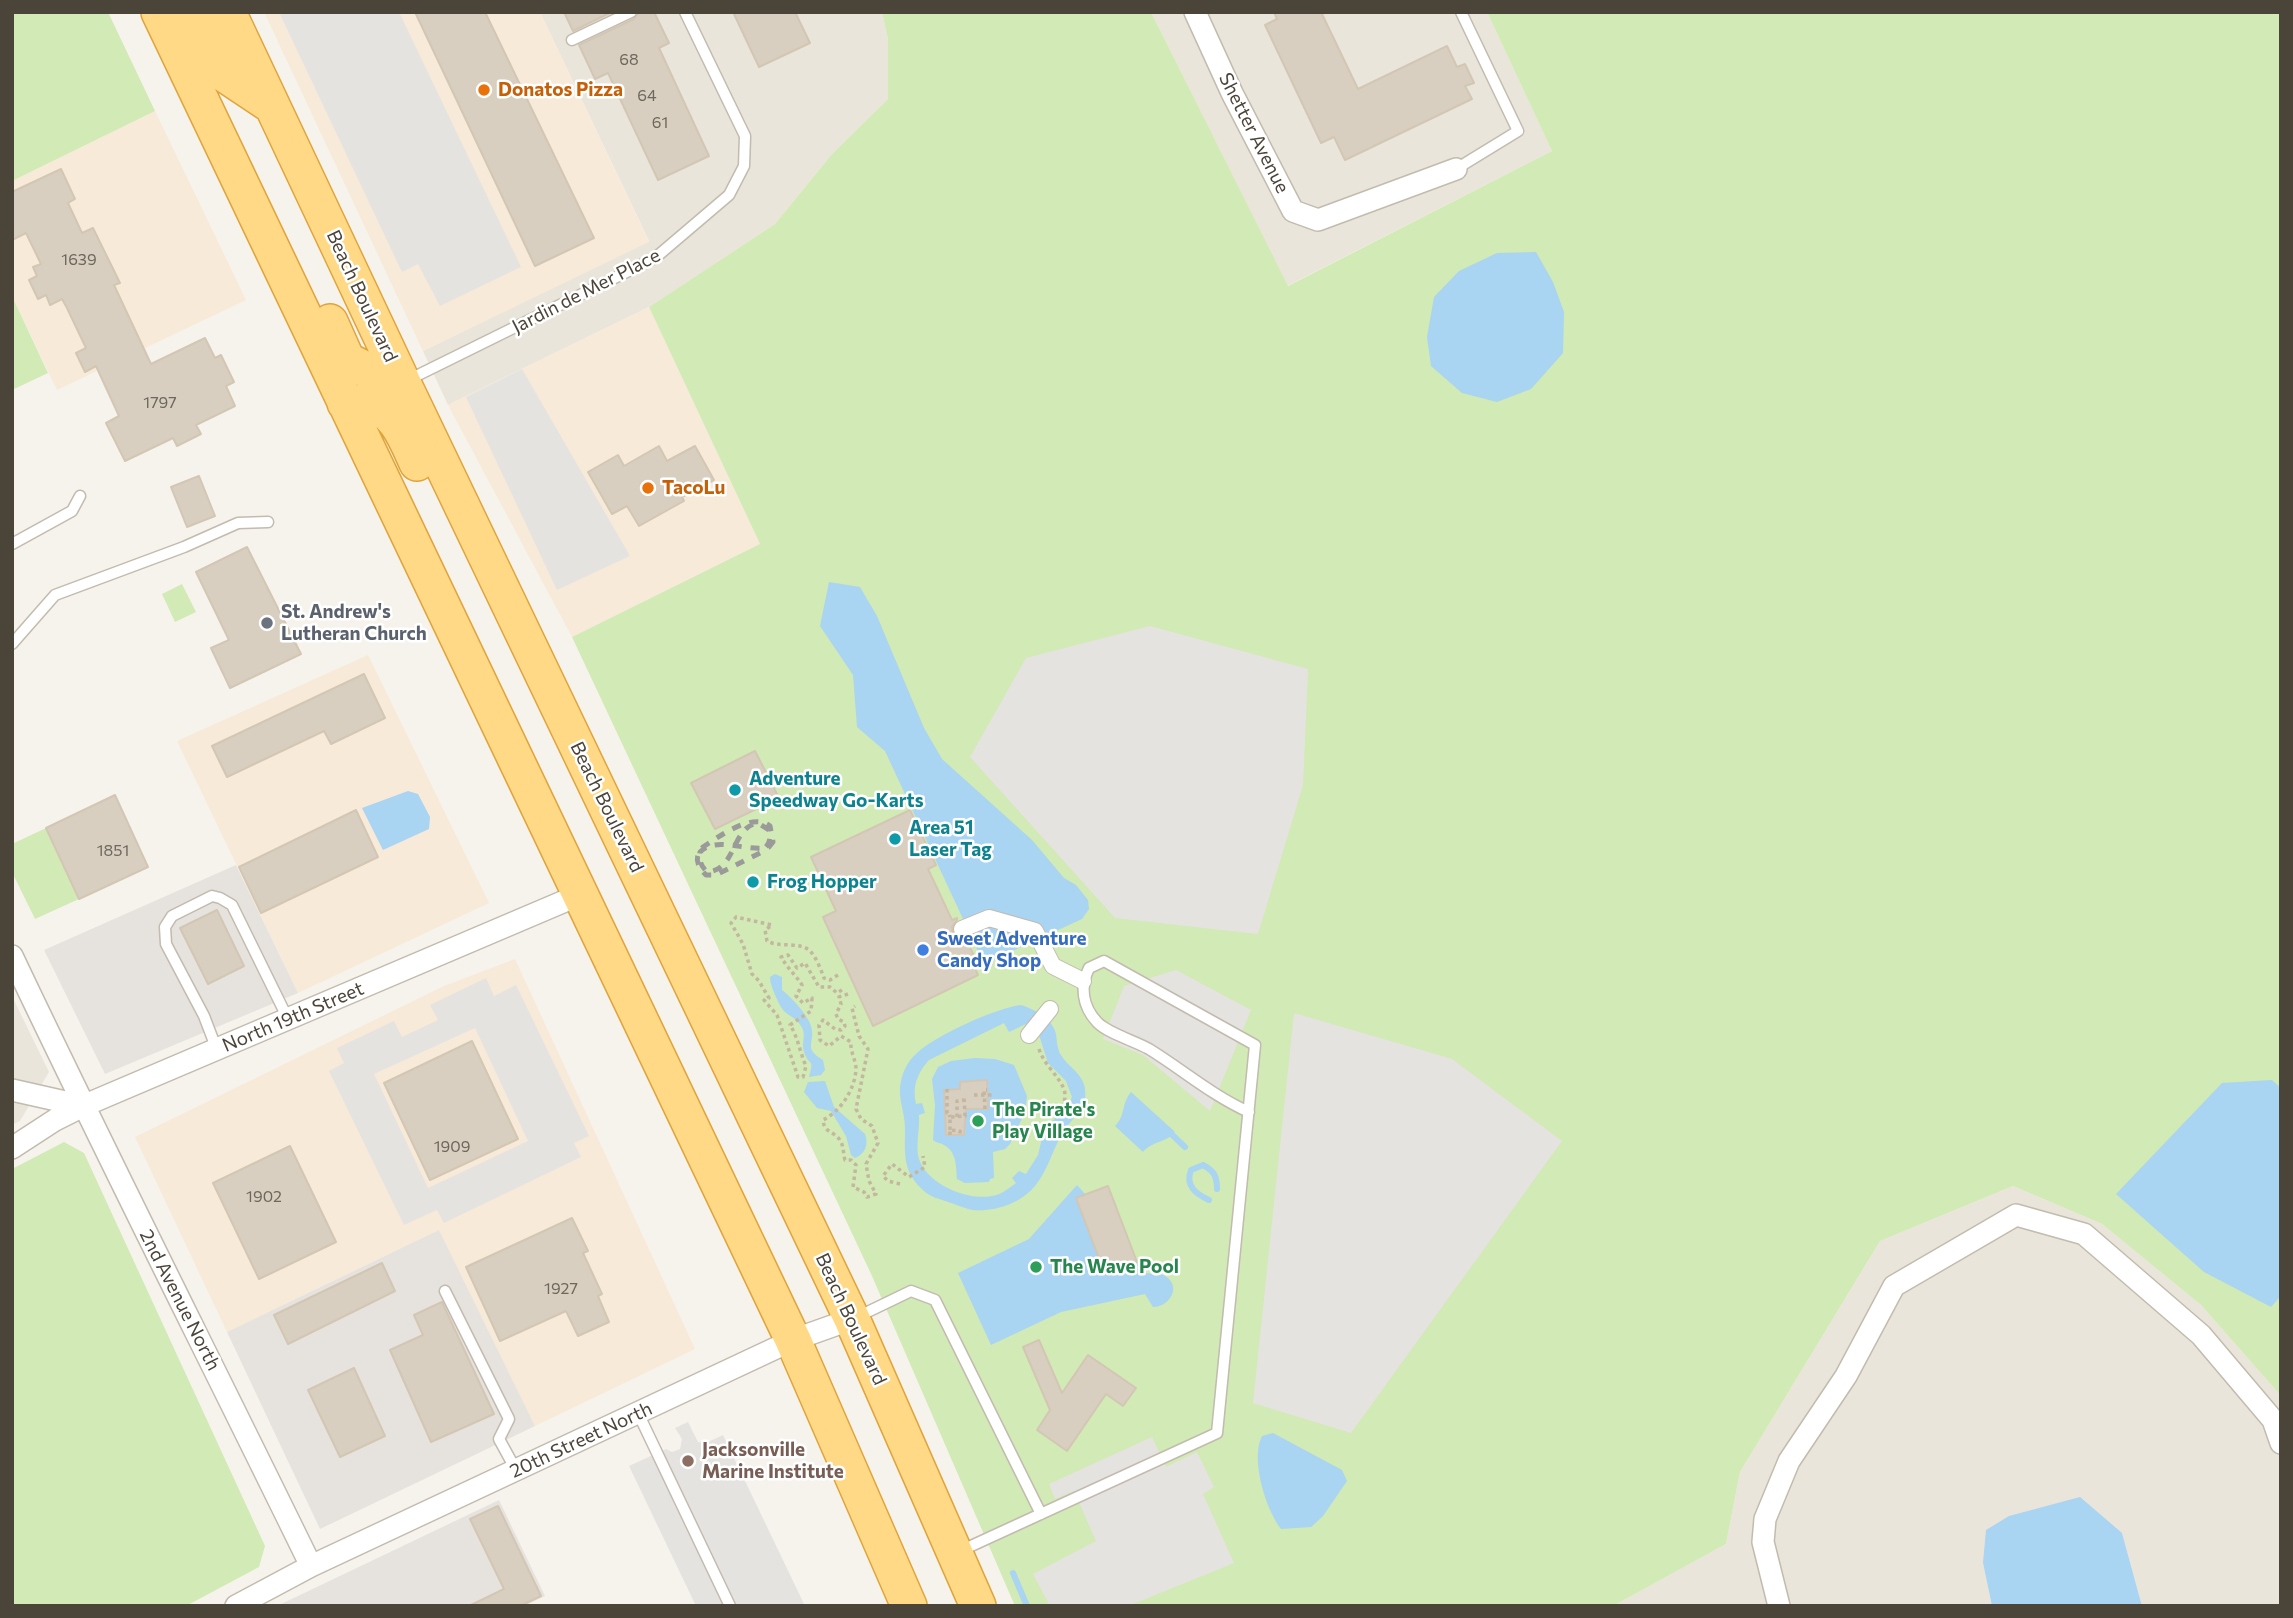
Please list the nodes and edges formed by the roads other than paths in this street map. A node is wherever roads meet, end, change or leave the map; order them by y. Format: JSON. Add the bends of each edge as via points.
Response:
{"nodes":[{"id":1,"x":159,"y":12,"type":"edge"},
{"id":2,"x":196,"y":12,"type":"edge"},
{"id":3,"x":228,"y":12,"type":"edge"},
{"id":4,"x":631,"y":12,"type":"edge"},
{"id":5,"x":685,"y":12,"type":"edge"},
{"id":6,"x":1195,"y":12,"type":"edge"},
{"id":7,"x":1461,"y":12,"type":"edge"},
{"id":8,"x":572,"y":40,"type":"dead end"},
{"id":9,"x":272,"y":106,"type":"junction"},
{"id":10,"x":204,"y":107,"type":"junction"},
{"id":11,"x":1456,"y":169,"type":"joint"},
{"id":12,"x":403,"y":383,"type":"junction"},
{"id":13,"x":345,"y":403,"type":"junction"},
{"id":14,"x":80,"y":496,"type":"dead end"},
{"id":15,"x":268,"y":522,"type":"dead end"},
{"id":16,"x":12,"y":544,"type":"edge"},
{"id":17,"x":520,"y":626,"type":"junction"},
{"id":18,"x":12,"y":644,"type":"edge"},
{"id":19,"x":579,"y":895,"type":"junction"},
{"id":20,"x":962,"y":929,"type":"dead end"},
{"id":21,"x":12,"y":956,"type":"edge"},
{"id":22,"x":1083,"y":981,"type":"junction"},
{"id":23,"x":1051,"y":1009,"type":"dead end"},
{"id":24,"x":288,"y":1019,"type":"junction"},
{"id":25,"x":1034,"y":1040,"type":"road end"},
{"id":26,"x":217,"y":1050,"type":"junction"},
{"id":27,"x":12,"y":1090,"type":"edge"},
{"id":28,"x":83,"y":1106,"type":"junction"},
{"id":29,"x":1249,"y":1112,"type":"junction"},
{"id":30,"x":12,"y":1148,"type":"edge"},
{"id":31,"x":445,"y":1291,"type":"dead end"},
{"id":32,"x":852,"y":1319,"type":"junction"},
{"id":33,"x":793,"y":1340,"type":"junction"},
{"id":34,"x":638,"y":1413,"type":"junction"},
{"id":35,"x":2281,"y":1443,"type":"edge"},
{"id":36,"x":516,"y":1470,"type":"junction"},
{"id":37,"x":1041,"y":1514,"type":"junction"},
{"id":38,"x":956,"y":1553,"type":"junction"},
{"id":39,"x":311,"y":1566,"type":"junction"},
{"id":40,"x":236,"y":1606,"type":"edge"},
{"id":41,"x":730,"y":1606,"type":"edge"},
{"id":42,"x":909,"y":1606,"type":"edge"},
{"id":43,"x":978,"y":1606,"type":"edge"},
{"id":44,"x":1779,"y":1606,"type":"edge"}],
"edges":[{"from":1,"to":10,"type":"highway"},
{"from":2,"to":9,"type":"highway","via":[[227,76]]},
{"from":3,"to":9,"type":"highway","name":"Beach Boulevard"},
{"from":4,"to":8,"type":"lane"},
{"from":5,"to":12,"type":"lane","name":"Jardin de Mer Place","via":[[745,136],[744,166],[729,194],[655,258]]},
{"from":6,"to":11,"type":"street","name":"Shetter Avenue","via":[[1293,211],[1318,220]]},
{"from":7,"to":11,"type":"lane","via":[[1518,131]]},
{"from":9,"to":12,"type":"highway","name":"Beach Boulevard"},
{"from":10,"to":12,"type":"highway","via":[[236,118],[347,360]]},
{"from":10,"to":13,"type":"highway"},
{"from":12,"to":17,"type":"highway","name":"Beach Boulevard"},
{"from":13,"to":17,"type":"highway","via":[[370,403],[388,413],[406,437],[494,626]]},
{"from":13,"to":19,"type":"highway"},
{"from":14,"to":16,"type":"lane","via":[[72,511]]},
{"from":15,"to":18,"type":"lane","via":[[238,523],[55,595]]},
{"from":17,"to":32,"type":"highway","name":"Beach Boulevard"},
{"from":19,"to":24,"type":"street","name":"North 19th Street"},
{"from":19,"to":33,"type":"highway"},
{"from":20,"to":22,"type":"street","via":[[989,918],[1035,931],[1053,966]]},
{"from":21,"to":28,"type":"street","name":"2nd Avenue North"},
{"from":22,"to":29,"type":"lane","via":[[1084,1001],[1098,1023]]},
{"from":22,"to":29,"type":"lane","via":[[1089,968],[1104,961],[1255,1045]]},
{"from":23,"to":25,"type":"street"},
{"from":24,"to":26,"type":"street","name":"North 19th Street"},
{"from":24,"to":26,"type":"lane","via":[[232,905],[212,896],[172,916],[165,927],[166,944]]},
{"from":26,"to":28,"type":"street","name":"North 19th Street"},
{"from":27,"to":28,"type":"street"},
{"from":28,"to":30,"type":"street","name":"North 19th Street"},
{"from":28,"to":39,"type":"street","name":"2nd Avenue North"},
{"from":29,"to":37,"type":"lane","via":[[1217,1433]]},
{"from":31,"to":36,"type":"lane","via":[[509,1419],[499,1439]]},
{"from":32,"to":33,"type":"street","name":"20th Street North"},
{"from":32,"to":37,"type":"lane","via":[[911,1291],[935,1300]]},
{"from":32,"to":38,"type":"highway","name":"Beach Boulevard"},
{"from":33,"to":34,"type":"street","name":"20th Street North"},
{"from":33,"to":42,"type":"highway"},
{"from":34,"to":36,"type":"street","name":"20th Street North"},
{"from":34,"to":41,"type":"lane"},
{"from":35,"to":44,"type":"street","via":[[2273,1420],[2201,1335],[2084,1234],[2016,1215],[1894,1286],[1846,1376],[1789,1461],[1772,1499],[1763,1542]]},
{"from":36,"to":39,"type":"street","name":"20th Street North"},
{"from":37,"to":38,"type":"lane"},
{"from":38,"to":43,"type":"highway","name":"Beach Boulevard"},
{"from":39,"to":40,"type":"street"}]}
